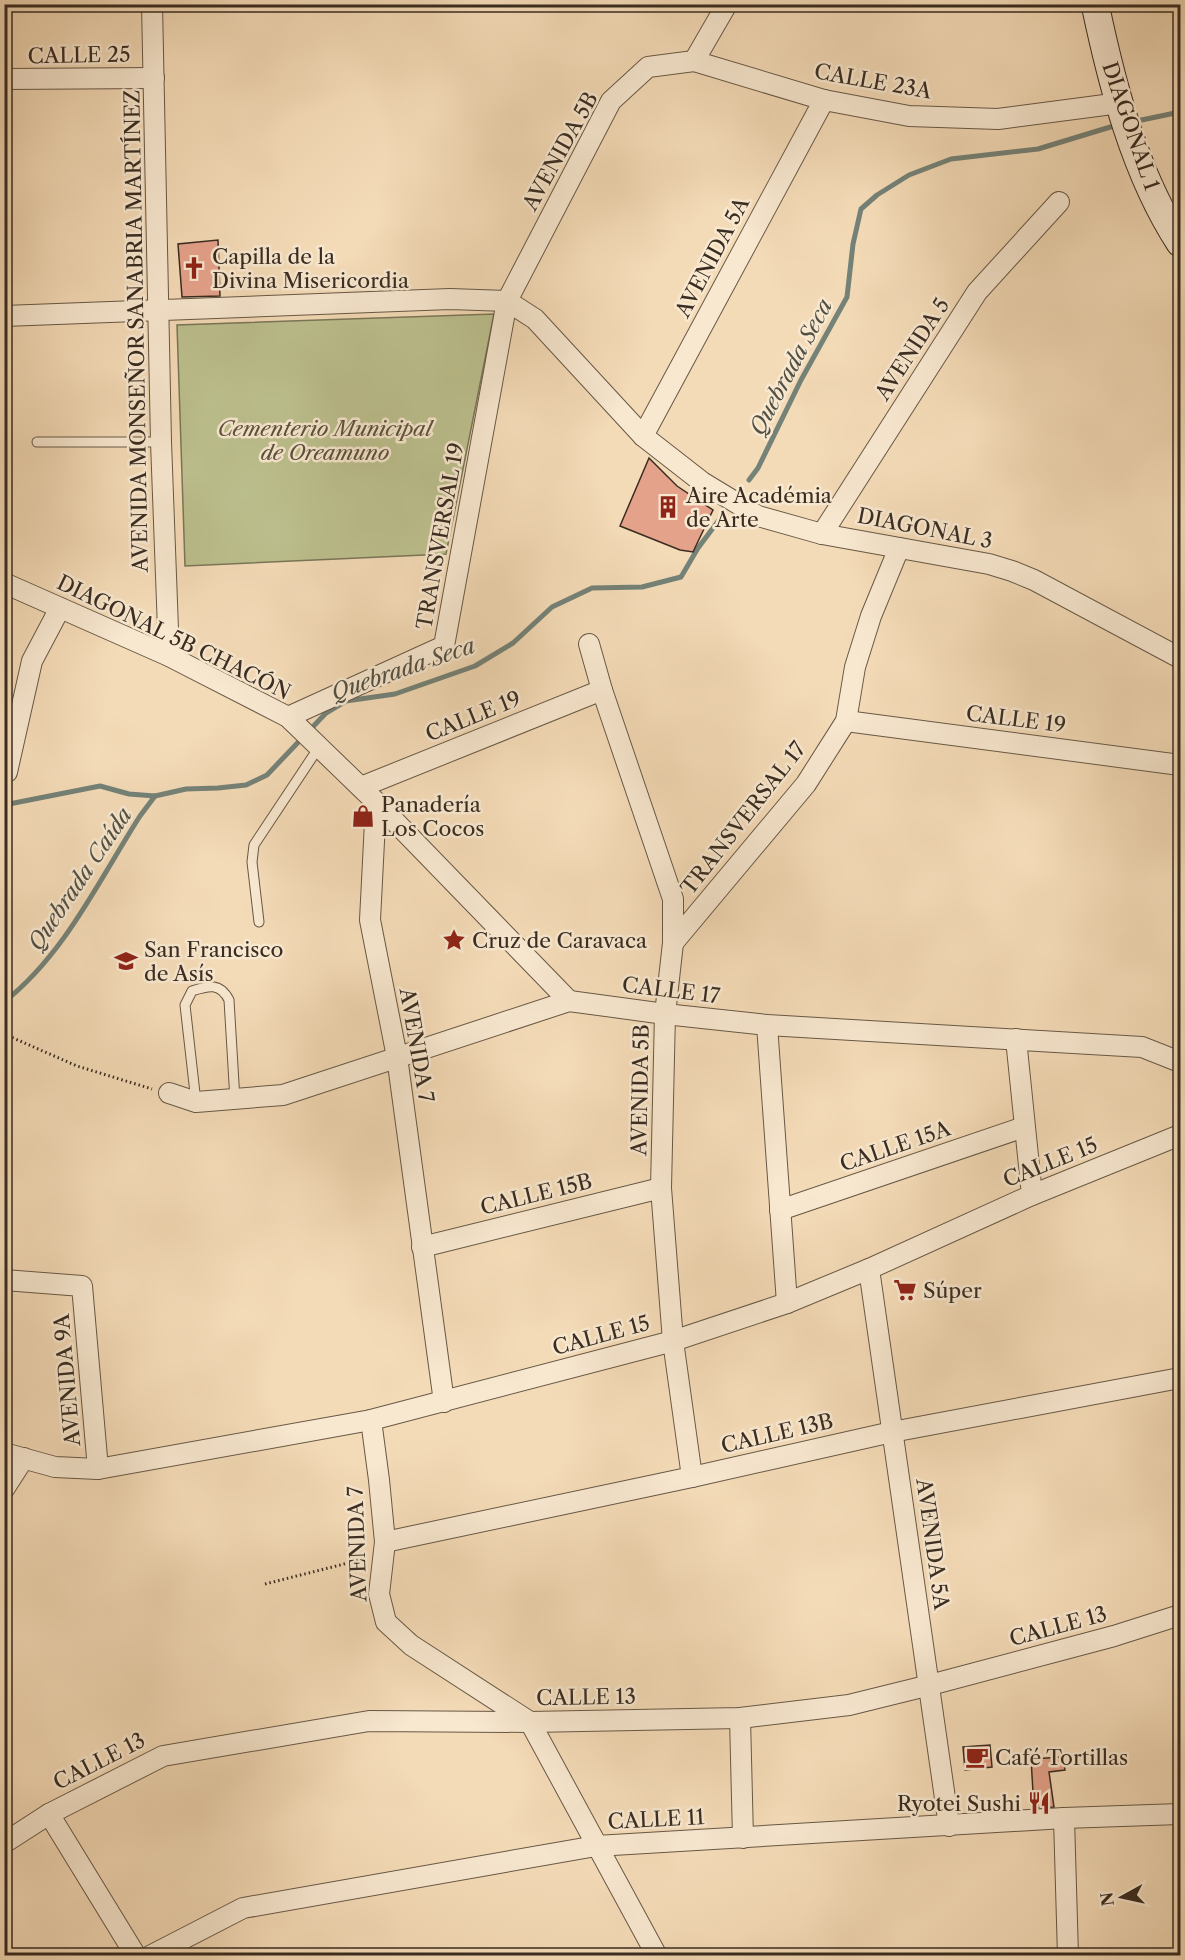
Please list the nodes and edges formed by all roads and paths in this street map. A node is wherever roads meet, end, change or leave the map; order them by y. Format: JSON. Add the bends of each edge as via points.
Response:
{"nodes":[{"id":1,"x":728,"y":4,"type":"edge"},
{"id":2,"x":1095,"y":4,"type":"edge"},
{"id":3,"x":159,"y":5,"type":"edge"},
{"id":4,"x":694,"y":61,"type":"junction"},
{"id":5,"x":154,"y":78,"type":"junction"},
{"id":6,"x":4,"y":79,"type":"edge"},
{"id":7,"x":824,"y":100,"type":"junction"},
{"id":8,"x":1122,"y":108,"type":"junction"},
{"id":9,"x":1059,"y":202,"type":"dead end"},
{"id":10,"x":1180,"y":243,"type":"edge"},
{"id":11,"x":507,"y":301,"type":"junction"},
{"id":12,"x":159,"y":311,"type":"junction"},
{"id":13,"x":4,"y":316,"type":"edge"},
{"id":14,"x":643,"y":436,"type":"junction"},
{"id":15,"x":37,"y":442,"type":"dead end"},
{"id":16,"x":161,"y":442,"type":"junction"},
{"id":17,"x":822,"y":534,"type":"junction"},
{"id":18,"x":899,"y":548,"type":"junction"},
{"id":19,"x":4,"y":583,"type":"edge"},
{"id":20,"x":60,"y":608,"type":"junction"},
{"id":21,"x":589,"y":644,"type":"dead end"},
{"id":22,"x":169,"y":656,"type":"junction"},
{"id":23,"x":1180,"y":658,"type":"edge"},
{"id":24,"x":602,"y":690,"type":"junction"},
{"id":25,"x":288,"y":717,"type":"junction"},
{"id":26,"x":846,"y":721,"type":"junction"},
{"id":27,"x":319,"y":747,"type":"junction"},
{"id":28,"x":1180,"y":765,"type":"edge"},
{"id":29,"x":7,"y":772,"type":"dead end"},
{"id":30,"x":361,"y":787,"type":"junction"},
{"id":31,"x":376,"y":802,"type":"junction"},
{"id":32,"x":259,"y":922,"type":"dead end"},
{"id":33,"x":673,"y":943,"type":"junction"},
{"id":34,"x":569,"y":1001,"type":"junction"},
{"id":35,"x":665,"y":1014,"type":"junction"},
{"id":36,"x":767,"y":1025,"type":"junction"},
{"id":37,"x":4,"y":1034,"type":"edge"},
{"id":38,"x":1016,"y":1039,"type":"junction"},
{"id":39,"x":397,"y":1057,"type":"junction"},
{"id":40,"x":1180,"y":1062,"type":"edge"},
{"id":41,"x":169,"y":1093,"type":"joint"},
{"id":42,"x":235,"y":1100,"type":"junction"},
{"id":43,"x":196,"y":1102,"type":"junction"},
{"id":44,"x":1024,"y":1127,"type":"junction"},
{"id":45,"x":1180,"y":1135,"type":"edge"},
{"id":46,"x":661,"y":1188,"type":"junction"},
{"id":47,"x":1032,"y":1194,"type":"junction"},
{"id":48,"x":780,"y":1210,"type":"junction"},
{"id":49,"x":422,"y":1247,"type":"junction"},
{"id":50,"x":869,"y":1269,"type":"junction"},
{"id":51,"x":4,"y":1280,"type":"edge"},
{"id":52,"x":787,"y":1303,"type":"junction"},
{"id":53,"x":673,"y":1341,"type":"junction"},
{"id":54,"x":1180,"y":1378,"type":"edge"},
{"id":55,"x":444,"y":1402,"type":"junction"},
{"id":56,"x":371,"y":1420,"type":"junction"},
{"id":57,"x":892,"y":1432,"type":"junction"},
{"id":58,"x":4,"y":1453,"type":"edge"},
{"id":59,"x":24,"y":1458,"type":"junction"},
{"id":60,"x":98,"y":1469,"type":"junction"},
{"id":61,"x":692,"y":1477,"type":"junction"},
{"id":62,"x":4,"y":1489,"type":"edge"},
{"id":63,"x":384,"y":1548,"type":"junction"},
{"id":64,"x":265,"y":1584,"type":"dead end"},
{"id":65,"x":1180,"y":1615,"type":"edge"},
{"id":66,"x":930,"y":1685,"type":"junction"},
{"id":67,"x":740,"y":1718,"type":"junction"},
{"id":68,"x":530,"y":1722,"type":"junction"},
{"id":69,"x":49,"y":1814,"type":"junction"},
{"id":70,"x":1180,"y":1814,"type":"edge"},
{"id":71,"x":1064,"y":1818,"type":"junction"},
{"id":72,"x":949,"y":1826,"type":"junction"},
{"id":73,"x":743,"y":1838,"type":"junction"},
{"id":74,"x":4,"y":1843,"type":"edge"},
{"id":75,"x":597,"y":1846,"type":"junction"},
{"id":76,"x":136,"y":1956,"type":"edge"},
{"id":77,"x":150,"y":1956,"type":"edge"},
{"id":78,"x":657,"y":1956,"type":"edge"},
{"id":79,"x":1068,"y":1956,"type":"edge"}],
"edges":[{"from":1,"to":4,"type":"street"},
{"from":2,"to":8,"type":"main road","name":"DIAGONAL 1"},
{"from":3,"to":5,"type":"street","name":"AVENIDA MONSEÑOR SANABRIA MARTÍNEZ"},
{"from":4,"to":7,"type":"street","name":"CALLE 23A"},
{"from":4,"to":11,"type":"street","name":"AVENIDA 5B","via":[[648,67],[611,100]]},
{"from":5,"to":6,"type":"street","name":"CALLE 25"},
{"from":5,"to":12,"type":"street","name":"AVENIDA MONSEÑOR SANABRIA MARTÍNEZ"},
{"from":7,"to":8,"type":"street","name":"CALLE 23A","via":[[909,116],[998,119]]},
{"from":7,"to":14,"type":"street","name":"AVENIDA 5A"},
{"from":8,"to":10,"type":"main road","name":"DIAGONAL 1","via":[[1151,191]]},
{"from":9,"to":17,"type":"street","name":"AVENIDA 5","via":[[977,292]]},
{"from":11,"to":12,"type":"street","via":[[450,299]]},
{"from":11,"to":14,"type":"street","name":"DIAGONAL 3","via":[[536,319]]},
{"from":11,"to":25,"type":"street","name":"TRANSVERSAL 19","via":[[444,646]]},
{"from":12,"to":13,"type":"street"},
{"from":12,"to":16,"type":"street","name":"AVENIDA MONSEÑOR SANABRIA MARTÍNEZ"},
{"from":14,"to":17,"type":"street","name":"DIAGONAL 3","via":[[702,482],[758,516]]},
{"from":15,"to":16,"type":"lane"},
{"from":16,"to":22,"type":"street","name":"AVENIDA MONSEÑOR SANABRIA MARTÍNEZ"},
{"from":17,"to":18,"type":"street","name":"DIAGONAL 3"},
{"from":18,"to":23,"type":"street","name":"DIAGONAL 3","via":[[1012,571]]},
{"from":18,"to":26,"type":"street","name":"TRANSVERSAL 17","via":[[855,667]]},
{"from":19,"to":20,"type":"street","name":"DIAGONAL 5B CHACÓN"},
{"from":20,"to":22,"type":"street","name":"DIAGONAL 5B CHACÓN"},
{"from":20,"to":29,"type":"street","via":[[32,661]]},
{"from":21,"to":24,"type":"street","name":"AVENIDA 5B"},
{"from":22,"to":25,"type":"street","name":"DIAGONAL 5B CHACÓN"},
{"from":24,"to":30,"type":"street","name":"CALLE 19"},
{"from":24,"to":33,"type":"street","name":"AVENIDA 5B","via":[[673,899]]},
{"from":25,"to":27,"type":"street","name":"DIAGONAL 5B CHACÓN"},
{"from":26,"to":28,"type":"street","name":"CALLE 19"},
{"from":26,"to":33,"type":"street","name":"TRANSVERSAL 17","via":[[806,784]]},
{"from":27,"to":30,"type":"street","name":"DIAGONAL 5B CHACÓN"},
{"from":27,"to":32,"type":"lane","via":[[255,845],[252,862]]},
{"from":30,"to":31,"type":"street","name":"DIAGONAL 5B CHACÓN"},
{"from":31,"to":34,"type":"street","name":"DIAGONAL 5B CHACÓN"},
{"from":31,"to":39,"type":"street","name":"AVENIDA 7","via":[[370,920]]},
{"from":33,"to":35,"type":"street","name":"AVENIDA 5B"},
{"from":34,"to":35,"type":"street","name":"CALLE 17"},
{"from":34,"to":39,"type":"street","name":"CALLE 17"},
{"from":35,"to":36,"type":"street","name":"CALLE 17"},
{"from":35,"to":46,"type":"street","name":"AVENIDA 5B"},
{"from":36,"to":38,"type":"street","name":"CALLE 17"},
{"from":36,"to":48,"type":"street"},
{"from":37,"to":41,"type":"path","via":[[77,1066]]},
{"from":38,"to":40,"type":"street","name":"CALLE 17","via":[[1142,1047]]},
{"from":38,"to":44,"type":"street"},
{"from":39,"to":42,"type":"street","name":"CALLE 17","via":[[283,1095]]},
{"from":39,"to":49,"type":"street","name":"AVENIDA 7"},
{"from":41,"to":43,"type":"street","name":"CALLE 17"},
{"from":42,"to":43,"type":"street","name":"CALLE 17"},
{"from":42,"to":43,"type":"lane","via":[[229,1000],[217,987],[205,987],[192,991],[185,1005]]},
{"from":44,"to":47,"type":"street"},
{"from":44,"to":48,"type":"street","name":"CALLE 15A"},
{"from":45,"to":47,"type":"street","name":"CALLE 15"},
{"from":46,"to":49,"type":"street","name":"CALLE 15B"},
{"from":46,"to":53,"type":"street","name":"AVENIDA 5B"},
{"from":47,"to":50,"type":"street","name":"CALLE 15"},
{"from":48,"to":52,"type":"street"},
{"from":49,"to":55,"type":"street","name":"AVENIDA 7"},
{"from":50,"to":52,"type":"street","name":"CALLE 15"},
{"from":50,"to":57,"type":"street","name":"AVENIDA 5A"},
{"from":51,"to":60,"type":"street","name":"AVENIDA 9A","via":[[82,1286]]},
{"from":52,"to":53,"type":"street","name":"CALLE 15"},
{"from":53,"to":55,"type":"street","name":"CALLE 15"},
{"from":53,"to":61,"type":"street","name":"AVENIDA 5B"},
{"from":54,"to":57,"type":"street","name":"CALLE 13B"},
{"from":55,"to":56,"type":"street","name":"CALLE 15"},
{"from":56,"to":60,"type":"street","name":"CALLE 15"},
{"from":56,"to":63,"type":"street","name":"AVENIDA 7"},
{"from":57,"to":61,"type":"street","name":"CALLE 13B"},
{"from":57,"to":66,"type":"street","name":"AVENIDA 5A"},
{"from":58,"to":59,"type":"street","name":"CALLE 15"},
{"from":59,"to":60,"type":"street","name":"CALLE 15","via":[[55,1467]]},
{"from":59,"to":62,"type":"street"},
{"from":61,"to":63,"type":"street","name":"CALLE 13B"},
{"from":63,"to":64,"type":"path"},
{"from":63,"to":68,"type":"street","name":"AVENIDA 7","via":[[379,1594],[386,1622],[411,1645]]},
{"from":65,"to":66,"type":"street","name":"CALLE 13"},
{"from":66,"to":67,"type":"street","name":"CALLE 13","via":[[849,1705]]},
{"from":66,"to":72,"type":"street","name":"AVENIDA 5A"},
{"from":67,"to":68,"type":"street","name":"CALLE 13"},
{"from":67,"to":73,"type":"street"},
{"from":68,"to":69,"type":"street","name":"CALLE 13","via":[[369,1721],[163,1756]]},
{"from":68,"to":75,"type":"street","name":"AVENIDA 7"},
{"from":69,"to":74,"type":"street","name":"CALLE 13"},
{"from":69,"to":76,"type":"street"},
{"from":70,"to":71,"type":"street","name":"CALLE 11"},
{"from":71,"to":72,"type":"street","name":"CALLE 11"},
{"from":71,"to":79,"type":"street"},
{"from":72,"to":73,"type":"street","name":"CALLE 11"},
{"from":73,"to":75,"type":"street","name":"CALLE 11"},
{"from":75,"to":77,"type":"street","name":"CALLE 11","via":[[243,1908]]},
{"from":75,"to":78,"type":"street","name":"AVENIDA 7"}]}
